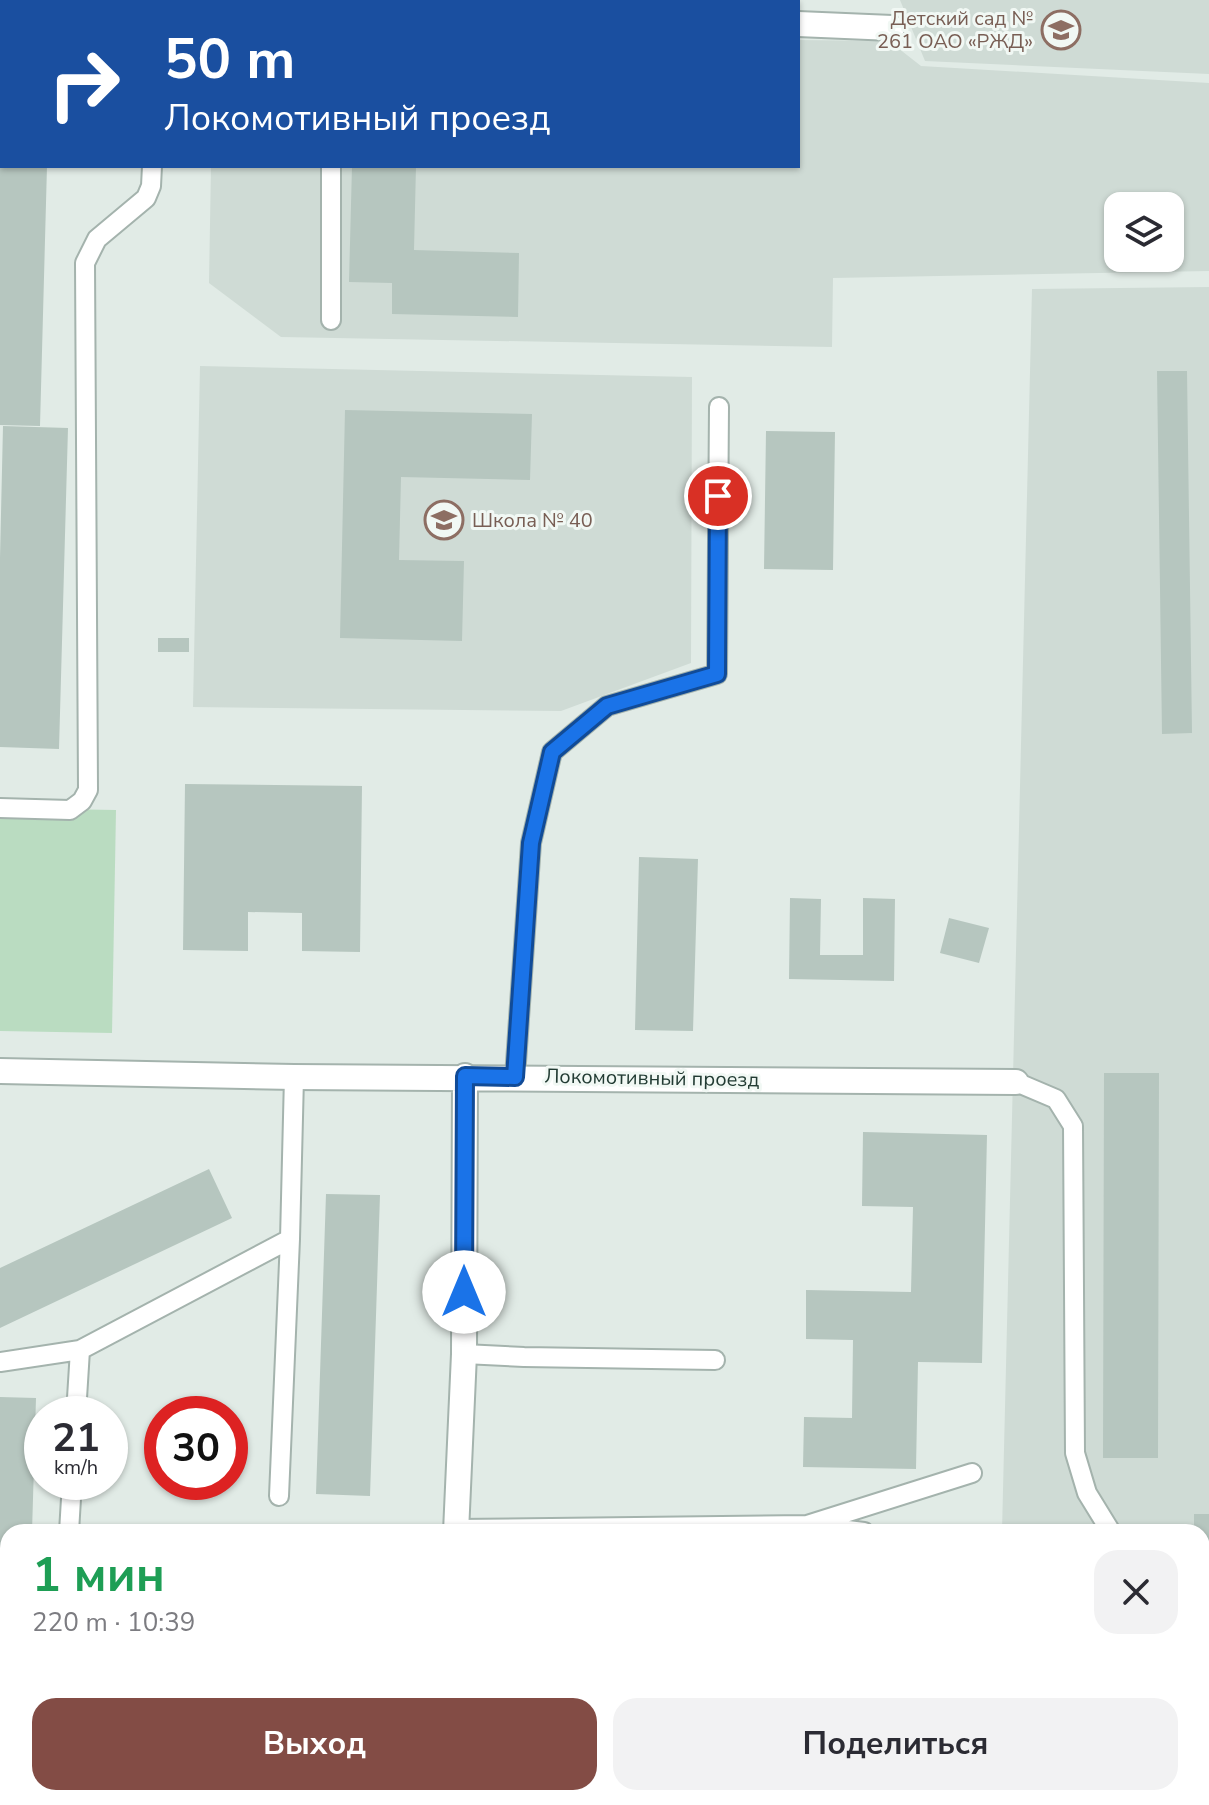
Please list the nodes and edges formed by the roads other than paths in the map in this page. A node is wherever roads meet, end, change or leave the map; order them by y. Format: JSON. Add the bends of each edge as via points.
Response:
{"nodes":[{"id":1,"x":800,"y":24,"type":"edge"},
{"id":2,"x":892,"y":28,"type":"dead end"},
{"id":3,"x":152,"y":168,"type":"edge"},
{"id":4,"x":331,"y":168,"type":"edge"},
{"id":5,"x":331,"y":320,"type":"dead end"},
{"id":6,"x":719,"y":407,"type":"dead end"},
{"id":7,"x":0,"y":808,"type":"edge"},
{"id":8,"x":0,"y":1071,"type":"edge"},
{"id":9,"x":465,"y":1076,"type":"junction"},
{"id":10,"x":294,"y":1077,"type":"junction"},
{"id":11,"x":515,"y":1077,"type":"junction"},
{"id":12,"x":1016,"y":1082,"type":"joint"},
{"id":13,"x":290,"y":1239,"type":"junction"},
{"id":14,"x":80,"y":1350,"type":"junction"},
{"id":15,"x":464,"y":1354,"type":"junction"},
{"id":16,"x":715,"y":1360,"type":"dead end"},
{"id":17,"x":0,"y":1362,"type":"edge"},
{"id":18,"x":77,"y":1396,"type":"edge"},
{"id":19,"x":972,"y":1473,"type":"dead end"},
{"id":20,"x":279,"y":1496,"type":"dead end"},
{"id":21,"x":71,"y":1500,"type":"edge"},
{"id":22,"x":69,"y":1524,"type":"edge"},
{"id":23,"x":456,"y":1524,"type":"edge"},
{"id":24,"x":810,"y":1524,"type":"edge"},
{"id":25,"x":1106,"y":1524,"type":"edge"}],
"edges":[{"from":1,"to":2,"type":"street"},
{"from":3,"to":7,"type":"lane","via":[[146,198],[97,239],[85,263],[88,790],[70,810]]},
{"from":4,"to":5,"type":"lane"},
{"from":6,"to":11,"type":"lane","via":[[717,674],[607,706],[552,752],[531,843]]},
{"from":8,"to":10,"type":"street","name":"Локомотивный проезд"},
{"from":9,"to":10,"type":"street","name":"Локомотивный проезд"},
{"from":9,"to":11,"type":"street","name":"Локомотивный проезд"},
{"from":9,"to":15,"type":"street"},
{"from":10,"to":13,"type":"lane"},
{"from":11,"to":12,"type":"street","name":"Локомотивный проезд"},
{"from":12,"to":25,"type":"lane","via":[[1056,1099],[1073,1126],[1075,1453],[1087,1493]]},
{"from":13,"to":14,"type":"lane"},
{"from":13,"to":20,"type":"lane"},
{"from":14,"to":17,"type":"lane"},
{"from":14,"to":18,"type":"lane"},
{"from":15,"to":16,"type":"lane"},
{"from":15,"to":23,"type":"street"},
{"from":19,"to":24,"type":"lane"},
{"from":21,"to":22,"type":"lane"}]}
